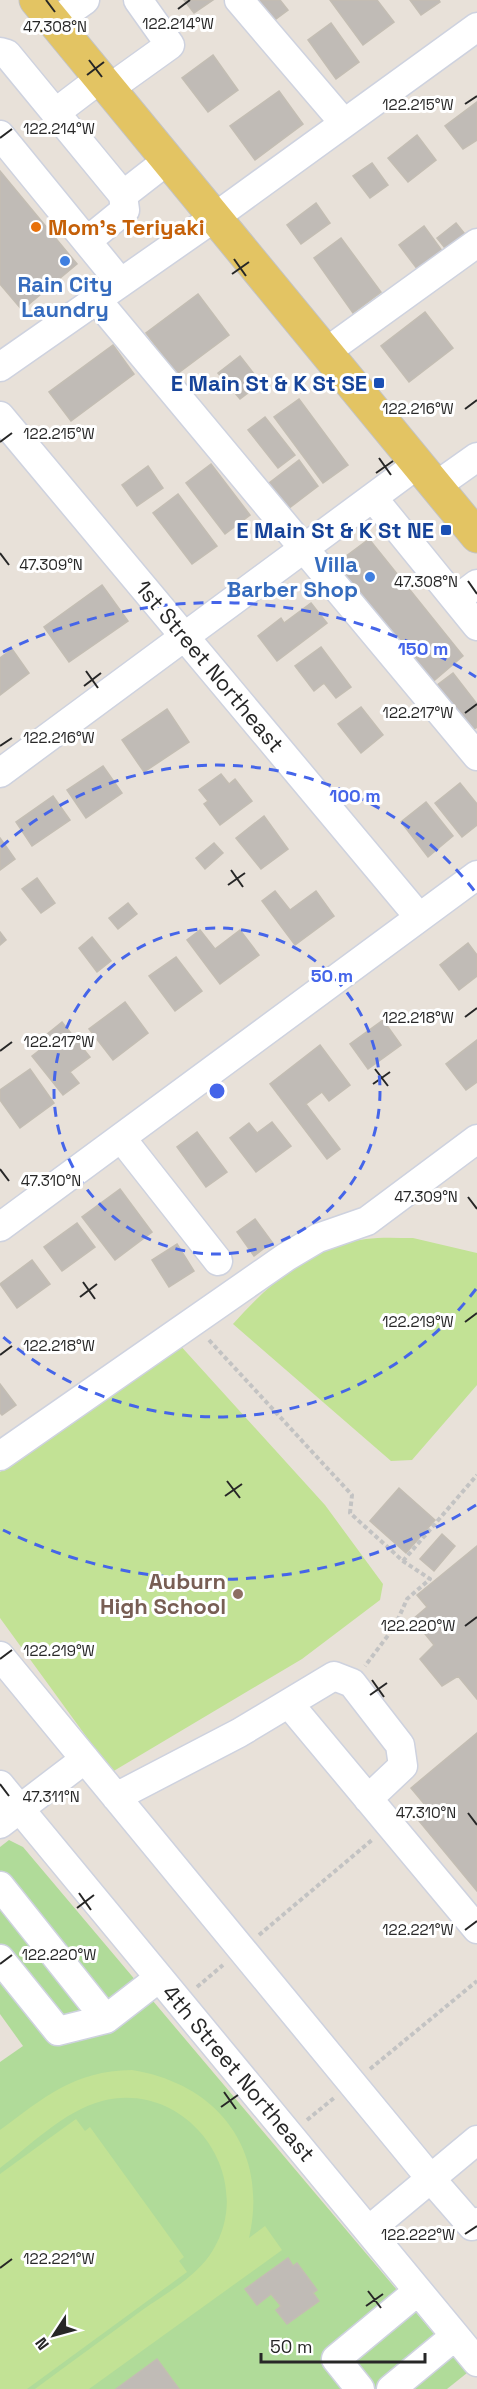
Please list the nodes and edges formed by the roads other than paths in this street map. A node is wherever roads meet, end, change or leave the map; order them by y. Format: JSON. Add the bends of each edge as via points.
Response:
{"nodes":[{"id":1,"x":85,"y":0,"type":"edge"},
{"id":2,"x":138,"y":0,"type":"edge"},
{"id":3,"x":239,"y":0,"type":"edge"},
{"id":4,"x":45,"y":11,"type":"edge"},
{"id":5,"x":477,"y":27,"type":"edge"},
{"id":6,"x":0,"y":52,"type":"edge"},
{"id":7,"x":105,"y":83,"type":"junction"},
{"id":8,"x":56,"y":113,"type":"junction"},
{"id":9,"x":344,"y":123,"type":"junction"},
{"id":10,"x":0,"y":135,"type":"edge"},
{"id":11,"x":168,"y":160,"type":"junction"},
{"id":12,"x":123,"y":195,"type":"junction"},
{"id":13,"x":215,"y":217,"type":"junction"},
{"id":14,"x":87,"y":241,"type":"junction"},
{"id":15,"x":477,"y":243,"type":"edge"},
{"id":16,"x":120,"y":282,"type":"junction"},
{"id":17,"x":96,"y":299,"type":"junction"},
{"id":18,"x":326,"y":352,"type":"junction"},
{"id":19,"x":0,"y":367,"type":"edge"},
{"id":20,"x":0,"y":416,"type":"edge"},
{"id":21,"x":477,"y":457,"type":"edge"},
{"id":22,"x":427,"y":475,"type":"junction"},
{"id":23,"x":373,"y":498,"type":"junction"},
{"id":24,"x":477,"y":536,"type":"edge"},
{"id":25,"x":305,"y":548,"type":"junction"},
{"id":26,"x":466,"y":592,"type":"edge"},
{"id":27,"x":477,"y":626,"type":"edge"},
{"id":28,"x":185,"y":636,"type":"junction"},
{"id":29,"x":477,"y":756,"type":"edge"},
{"id":30,"x":0,"y":773,"type":"edge"},
{"id":31,"x":477,"y":875,"type":"edge"},
{"id":32,"x":419,"y":917,"type":"junction"},
{"id":33,"x":122,"y":1139,"type":"junction"},
{"id":34,"x":472,"y":1151,"type":"edge"},
{"id":35,"x":0,"y":1227,"type":"edge"},
{"id":36,"x":218,"y":1261,"type":"dead end"},
{"id":37,"x":0,"y":1456,"type":"edge"},
{"id":38,"x":0,"y":1656,"type":"edge"},
{"id":39,"x":290,"y":1705,"type":"junction"},
{"id":40,"x":85,"y":1759,"type":"junction"},
{"id":41,"x":0,"y":1785,"type":"edge"},
{"id":42,"x":116,"y":1797,"type":"junction"},
{"id":43,"x":368,"y":1798,"type":"junction"},
{"id":44,"x":10,"y":1816,"type":"edge"},
{"id":45,"x":0,"y":1886,"type":"edge"},
{"id":46,"x":477,"y":1929,"type":"edge"},
{"id":47,"x":0,"y":1959,"type":"edge"},
{"id":48,"x":159,"y":1978,"type":"junction"},
{"id":49,"x":106,"y":2019,"type":"junction"},
{"id":50,"x":477,"y":2140,"type":"edge"},
{"id":51,"x":430,"y":2179,"type":"junction"},
{"id":52,"x":477,"y":2222,"type":"edge"},
{"id":53,"x":369,"y":2230,"type":"junction"},
{"id":54,"x":418,"y":2291,"type":"junction"},
{"id":55,"x":456,"y":2336,"type":"junction"},
{"id":56,"x":477,"y":2362,"type":"edge"},
{"id":57,"x":360,"y":2389,"type":"edge"},
{"id":58,"x":391,"y":2389,"type":"edge"}],
"edges":[{"from":1,"to":4,"type":"street"},
{"from":2,"to":7,"type":"street","via":[[170,45]]},
{"from":3,"to":9,"type":"street"},
{"from":4,"to":7,"type":"main road"},
{"from":5,"to":9,"type":"street"},
{"from":6,"to":8,"type":"street","via":[[7,54]]},
{"from":7,"to":8,"type":"street"},
{"from":7,"to":11,"type":"main road"},
{"from":8,"to":12,"type":"street"},
{"from":9,"to":13,"type":"street"},
{"from":10,"to":14,"type":"street"},
{"from":11,"to":12,"type":"street"},
{"from":11,"to":13,"type":"main road"},
{"from":12,"to":14,"type":"street","via":[[125,210]]},
{"from":13,"to":16,"type":"street"},
{"from":13,"to":18,"type":"main road"},
{"from":14,"to":16,"type":"street"},
{"from":15,"to":18,"type":"street"},
{"from":16,"to":17,"type":"street"},
{"from":17,"to":19,"type":"street"},
{"from":17,"to":25,"type":"street"},
{"from":18,"to":22,"type":"main road"},
{"from":20,"to":28,"type":"street","name":"1st Street Northeast"},
{"from":21,"to":22,"type":"street"},
{"from":22,"to":23,"type":"street"},
{"from":22,"to":24,"type":"main road"},
{"from":23,"to":25,"type":"street"},
{"from":23,"to":26,"type":"street"},
{"from":25,"to":28,"type":"street"},
{"from":25,"to":29,"type":"street"},
{"from":26,"to":27,"type":"street"},
{"from":28,"to":30,"type":"street"},
{"from":28,"to":32,"type":"street","name":"1st Street Northeast"},
{"from":31,"to":32,"type":"street"},
{"from":32,"to":33,"type":"street"},
{"from":33,"to":35,"type":"street"},
{"from":33,"to":36,"type":"street"},
{"from":34,"to":37,"type":"street","via":[[367,1221],[318,1238],[286,1257]]},
{"from":38,"to":40,"type":"street"},
{"from":39,"to":42,"type":"street"},
{"from":39,"to":43,"type":"street"},
{"from":39,"to":43,"type":"street","via":[[334,1676],[352,1683],[400,1745],[403,1766]]},
{"from":40,"to":42,"type":"street"},
{"from":40,"to":44,"type":"street"},
{"from":41,"to":44,"type":"street","name":"4th Street Northeast"},
{"from":42,"to":51,"type":"street"},
{"from":43,"to":46,"type":"street"},
{"from":44,"to":48,"type":"street","name":"4th Street Northeast"},
{"from":45,"to":49,"type":"street"},
{"from":47,"to":49,"type":"street","via":[[58,2031]]},
{"from":48,"to":49,"type":"street"},
{"from":48,"to":53,"type":"street","name":"4th Street Northeast"},
{"from":50,"to":51,"type":"street"},
{"from":51,"to":52,"type":"street","via":[[472,2226]]},
{"from":51,"to":53,"type":"street"},
{"from":53,"to":54,"type":"street","name":"4th Street Northeast"},
{"from":54,"to":55,"type":"street","name":"4th Street Northeast"},
{"from":54,"to":57,"type":"street","via":[[336,2359]]},
{"from":55,"to":56,"type":"street","name":"4th Street Northeast"},
{"from":55,"to":58,"type":"street"}]}
